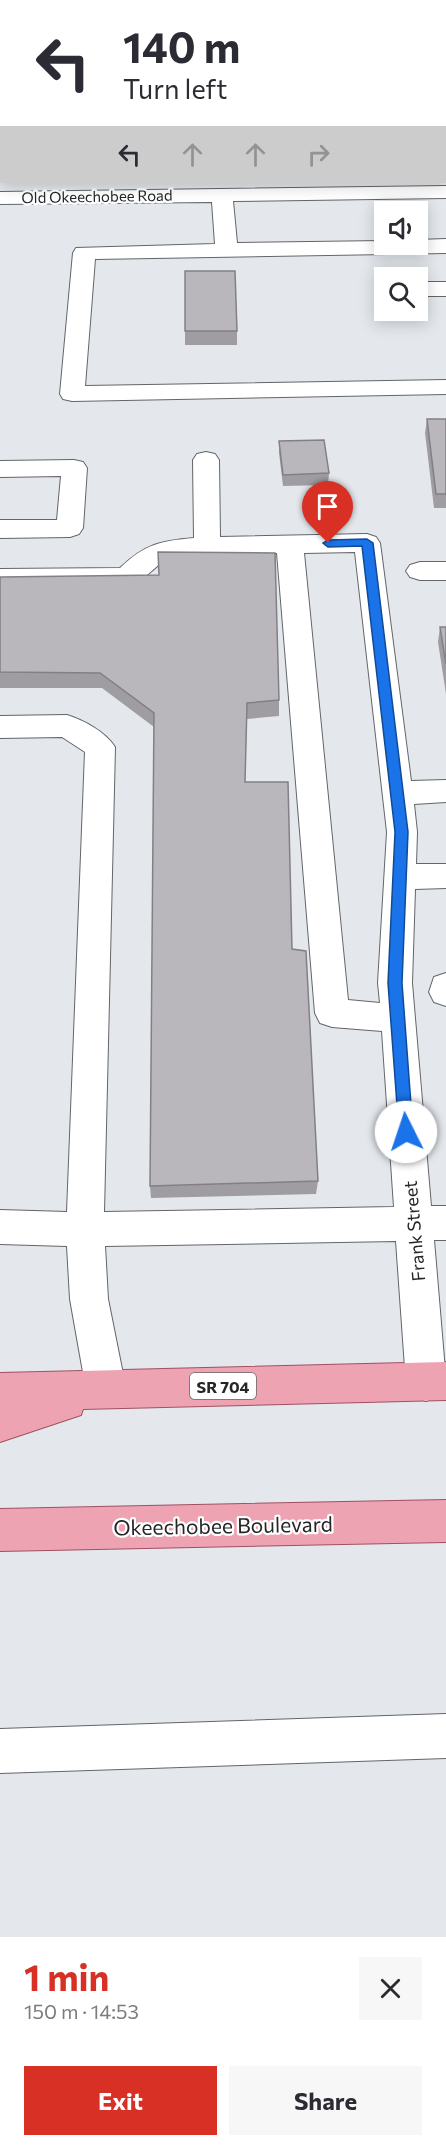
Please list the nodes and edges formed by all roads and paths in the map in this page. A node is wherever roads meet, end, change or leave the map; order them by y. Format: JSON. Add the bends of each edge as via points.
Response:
{"nodes":[{"id":1,"x":387,"y":187,"type":"edge"},
{"id":2,"x":287,"y":188,"type":"edge"},
{"id":3,"x":30,"y":189,"type":"edge"},
{"id":4,"x":446,"y":192,"type":"edge"},
{"id":5,"x":222,"y":195,"type":"junction"},
{"id":6,"x":0,"y":198,"type":"edge"},
{"id":7,"x":446,"y":246,"type":"edge"},
{"id":8,"x":226,"y":250,"type":"junction"},
{"id":9,"x":428,"y":289,"type":"edge"},
{"id":10,"x":446,"y":289,"type":"edge"},
{"id":11,"x":446,"y":387,"type":"edge"},
{"id":12,"x":206,"y":460,"type":"dead end"},
{"id":13,"x":0,"y":469,"type":"edge"},
{"id":14,"x":0,"y":529,"type":"edge"},
{"id":15,"x":290,"y":544,"type":"junction"},
{"id":16,"x":207,"y":546,"type":"junction"},
{"id":17,"x":0,"y":578,"type":"edge"},
{"id":18,"x":0,"y":728,"type":"edge"},
{"id":19,"x":446,"y":791,"type":"edge"},
{"id":20,"x":397,"y":793,"type":"junction"},
{"id":21,"x":446,"y":876,"type":"edge"},
{"id":22,"x":400,"y":877,"type":"junction"},
{"id":23,"x":446,"y":987,"type":"edge"},
{"id":24,"x":446,"y":992,"type":"edge"},
{"id":25,"x":398,"y":1018,"type":"junction"},
{"id":26,"x":429,"y":1223,"type":"edge"},
{"id":27,"x":0,"y":1227,"type":"edge"},
{"id":28,"x":85,"y":1229,"type":"junction"},
{"id":29,"x":436,"y":1381,"type":"edge"},
{"id":30,"x":106,"y":1389,"type":"junction"},
{"id":31,"x":0,"y":1392,"type":"edge"},
{"id":32,"x":0,"y":1422,"type":"edge"},
{"id":33,"x":446,"y":1521,"type":"edge"},
{"id":34,"x":0,"y":1530,"type":"edge"},
{"id":35,"x":446,"y":1736,"type":"edge"},
{"id":36,"x":0,"y":1751,"type":"edge"}],
"edges":[{"from":1,"to":2,"type":"street","name":"Old Okeechobee Road"},
{"from":1,"to":4,"type":"street","name":"Old Okeechobee Road"},
{"from":2,"to":5,"type":"street","name":"Old Okeechobee Road"},
{"from":3,"to":5,"type":"street","name":"Old Okeechobee Road"},
{"from":3,"to":6,"type":"street","name":"Old Okeechobee Road"},
{"from":5,"to":8,"type":"street"},
{"from":7,"to":8,"type":"street"},
{"from":8,"to":11,"type":"street","via":[[84,253],[72,394]]},
{"from":9,"to":10,"type":"street"},
{"from":12,"to":16,"type":"street"},
{"from":13,"to":14,"type":"street","via":[[74,468],[70,528]]},
{"from":15,"to":16,"type":"street"},
{"from":15,"to":20,"type":"street","name":"Frank Street","via":[[367,543]]},
{"from":15,"to":25,"type":"street","via":[[332,1013]]},
{"from":16,"to":17,"type":"street","via":[[162,550],[127,577]]},
{"from":18,"to":28,"type":"street","via":[[68,726],[100,747]]},
{"from":19,"to":20,"type":"street"},
{"from":20,"to":22,"type":"street","name":"Frank Street","via":[[402,832]]},
{"from":21,"to":22,"type":"street"},
{"from":22,"to":25,"type":"street","name":"Frank Street","via":[[395,983]]},
{"from":23,"to":24,"type":"street"},
{"from":25,"to":26,"type":"street","name":"Frank Street"},
{"from":26,"to":28,"type":"street"},
{"from":26,"to":29,"type":"street","name":"Frank Street"},
{"from":27,"to":28,"type":"street"},
{"from":28,"to":30,"type":"street","via":[[89,1299]]},
{"from":29,"to":30,"type":"main road","number":"SR 704"},
{"from":30,"to":31,"type":"main road","number":"SR 704"},
{"from":30,"to":32,"type":"main road"},
{"from":33,"to":34,"type":"main road","name":"Okeechobee Boulevard"},
{"from":35,"to":36,"type":"street"}]}
